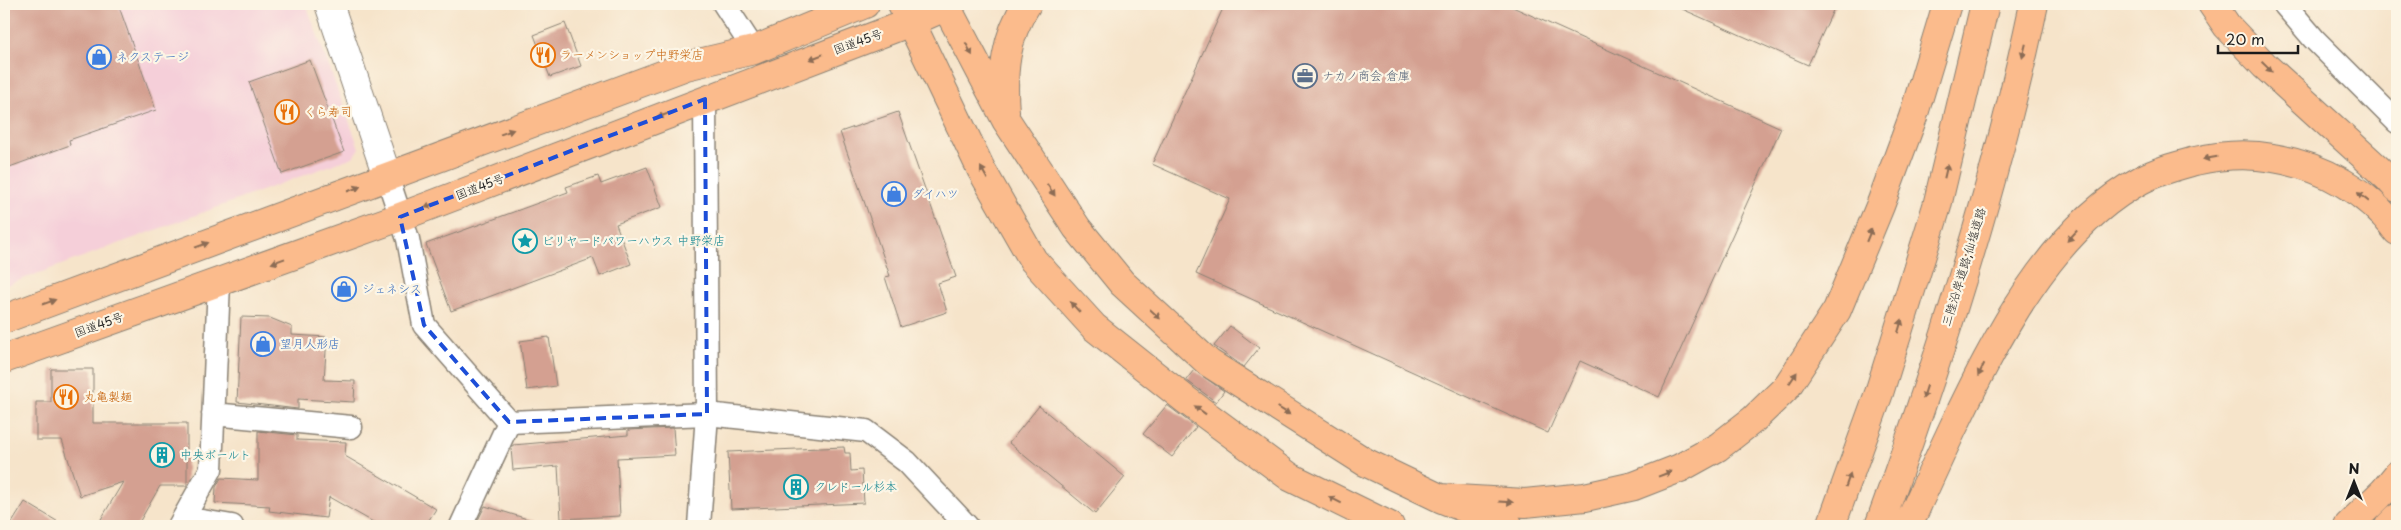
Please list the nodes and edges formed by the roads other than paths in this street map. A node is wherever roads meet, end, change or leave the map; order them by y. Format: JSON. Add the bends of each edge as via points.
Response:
{"nodes":[{"id":1,"x":329,"y":4,"type":"edge"},
{"id":2,"x":724,"y":4,"type":"edge"},
{"id":3,"x":864,"y":4,"type":"edge"},
{"id":4,"x":1027,"y":4,"type":"edge"},
{"id":5,"x":1947,"y":4,"type":"edge"},
{"id":6,"x":1985,"y":4,"type":"edge"},
{"id":7,"x":2034,"y":4,"type":"edge"},
{"id":8,"x":2212,"y":4,"type":"edge"},
{"id":9,"x":2284,"y":4,"type":"edge"},
{"id":10,"x":948,"y":5,"type":"edge"},
{"id":11,"x":907,"y":13,"type":"edge"},
{"id":12,"x":754,"y":50,"type":"junction"},
{"id":13,"x":705,"y":99,"type":"junction"},
{"id":14,"x":1006,"y":120,"type":"junction"},
{"id":15,"x":2397,"y":122,"type":"edge"},
{"id":16,"x":387,"y":176,"type":"junction"},
{"id":17,"x":2397,"y":188,"type":"edge"},
{"id":18,"x":400,"y":217,"type":"junction"},
{"id":19,"x":2397,"y":231,"type":"edge"},
{"id":20,"x":219,"y":283,"type":"junction"},
{"id":21,"x":4,"y":319,"type":"edge"},
{"id":22,"x":4,"y":359,"type":"edge"},
{"id":23,"x":213,"y":414,"type":"junction"},
{"id":24,"x":708,"y":414,"type":"junction"},
{"id":25,"x":509,"y":422,"type":"junction"},
{"id":26,"x":350,"y":428,"type":"dead end"},
{"id":27,"x":2397,"y":475,"type":"edge"},
{"id":28,"x":1440,"y":498,"type":"junction"},
{"id":29,"x":2397,"y":518,"type":"edge"},
{"id":30,"x":181,"y":522,"type":"edge"},
{"id":31,"x":1385,"y":523,"type":"edge"},
{"id":32,"x":232,"y":526,"type":"edge"},
{"id":33,"x":461,"y":526,"type":"edge"},
{"id":34,"x":699,"y":526,"type":"edge"},
{"id":35,"x":967,"y":526,"type":"edge"},
{"id":36,"x":1409,"y":526,"type":"edge"},
{"id":37,"x":1509,"y":526,"type":"edge"},
{"id":38,"x":1831,"y":526,"type":"edge"},
{"id":39,"x":1879,"y":526,"type":"edge"},
{"id":40,"x":1908,"y":526,"type":"edge"},
{"id":41,"x":2348,"y":526,"type":"edge"},
{"id":42,"x":2389,"y":526,"type":"edge"}],
"edges":[{"from":1,"to":16,"type":"street"},
{"from":2,"to":12,"type":"street"},
{"from":3,"to":12,"type":"highway"},
{"from":4,"to":14,"type":"highway","via":[[1017,19],[1006,53],[1003,89]]},
{"from":28,"to":5,"type":"highway","one_way":true,"via":[[1525,503],[1585,497],[1634,486],[1680,468],[1754,420],[1786,388],[1837,310],[1913,117]]},
{"from":38,"to":6,"type":"highway","one_way":true,"via":[[1879,393],[1937,206]]},
{"from":7,"to":39,"type":"highway","name":"三陸沿岸道路;仙塩道路","one_way":true,"via":[[1981,216]]},
{"from":8,"to":17,"type":"highway","one_way":true,"via":[[2227,26],[2265,66]]},
{"from":9,"to":15,"type":"street","via":[[2314,39]]},
{"from":10,"to":11,"type":"highway","name":"国道45号"},
{"from":10,"to":14,"type":"highway","one_way":true},
{"from":11,"to":13,"type":"highway","name":"国道45号","one_way":true},
{"from":31,"to":11,"type":"highway","one_way":true,"via":[[1290,477],[1094,328],[1033,260],[981,168]]},
{"from":16,"to":12,"type":"highway","one_way":true,"via":[[686,66]]},
{"from":13,"to":18,"type":"highway","name":"国道45号","one_way":true},
{"from":13,"to":24,"type":"street"},
{"from":14,"to":28,"type":"highway","one_way":true,"via":[[1077,228],[1122,283],[1209,363],[1364,462]]},
{"from":16,"to":18,"type":"street"},
{"from":21,"to":16,"type":"highway","one_way":true},
{"from":18,"to":20,"type":"highway","name":"国道45号","one_way":true},
{"from":18,"to":25,"type":"street","via":[[408,240],[424,325]]},
{"from":19,"to":40,"type":"highway","one_way":true,"via":[[2364,197],[2332,176],[2294,161],[2254,154],[2214,157],[2175,166],[2141,180],[2080,226],[2049,260],[1987,359]]},
{"from":20,"to":22,"type":"highway","name":"国道45号"},
{"from":20,"to":23,"type":"street"},
{"from":23,"to":26,"type":"street"},
{"from":23,"to":30,"type":"street","via":[[211,469]]},
{"from":24,"to":25,"type":"street"},
{"from":24,"to":34,"type":"street"},
{"from":24,"to":35,"type":"street","via":[[866,431],[907,462]]},
{"from":25,"to":33,"type":"street"},
{"from":27,"to":41,"type":"highway"},
{"from":28,"to":37,"type":"highway"},
{"from":29,"to":42,"type":"highway"},
{"from":30,"to":32,"type":"street"},
{"from":31,"to":36,"type":"highway"}]}
